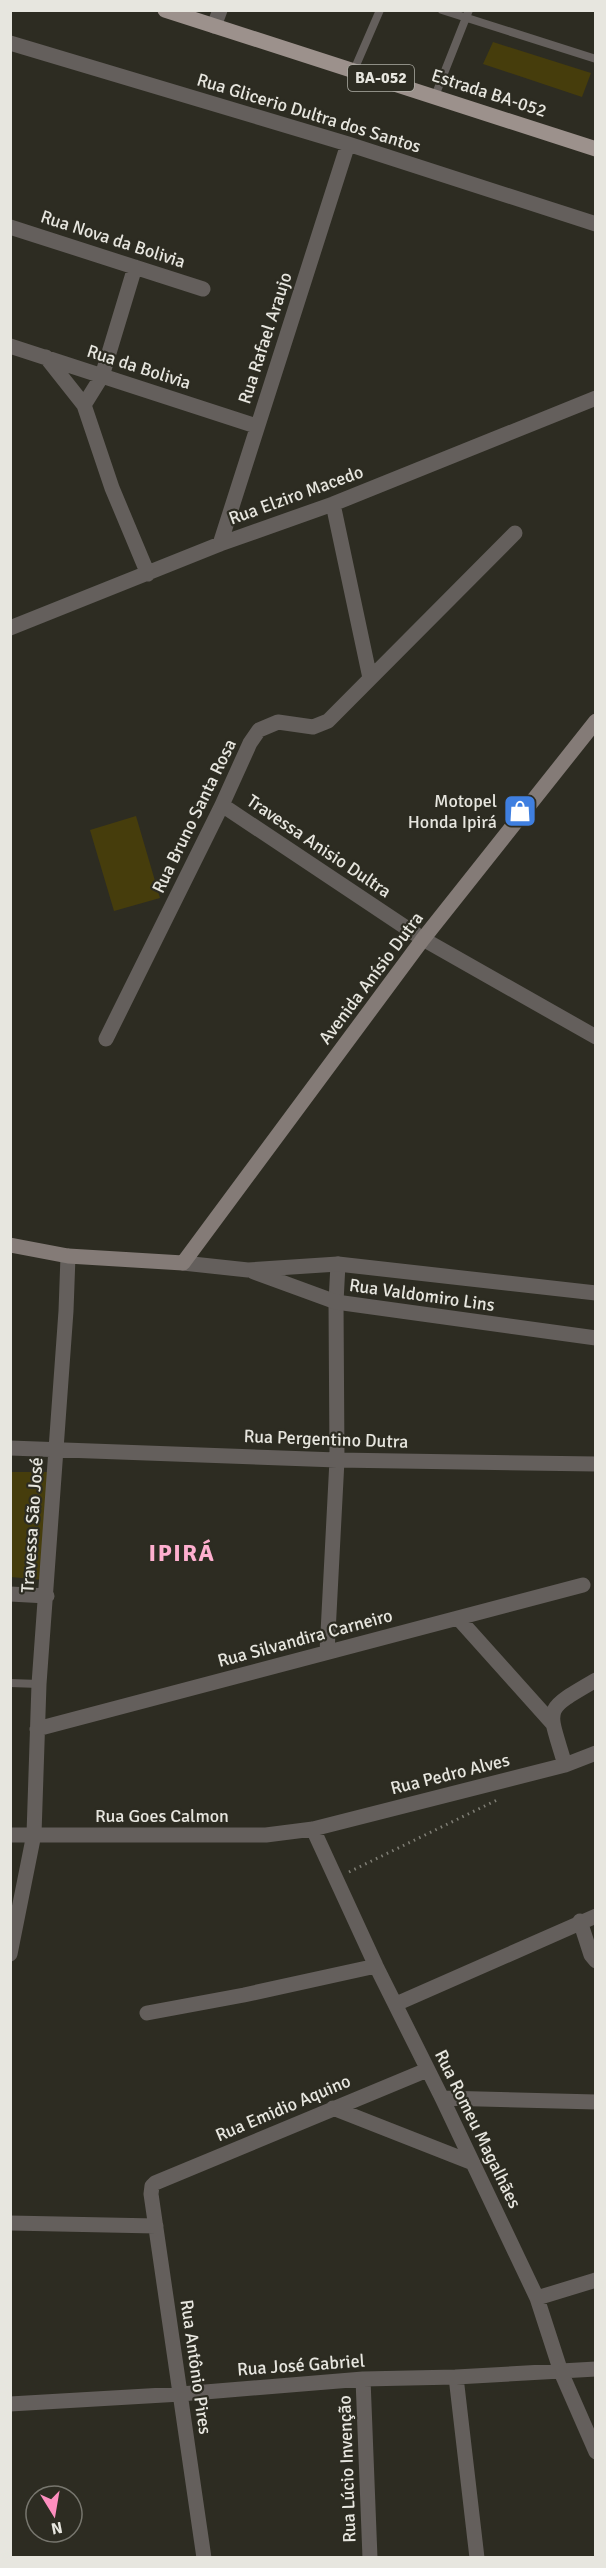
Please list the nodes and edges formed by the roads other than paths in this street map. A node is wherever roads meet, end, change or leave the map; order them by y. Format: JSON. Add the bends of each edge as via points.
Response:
{"nodes":[{"id":1,"x":165,"y":10,"type":"edge"},
{"id":2,"x":220,"y":10,"type":"edge"},
{"id":3,"x":380,"y":10,"type":"edge"},
{"id":4,"x":442,"y":10,"type":"edge"},
{"id":5,"x":468,"y":15,"type":"edge"},
{"id":6,"x":214,"y":26,"type":"junction"},
{"id":7,"x":10,"y":43,"type":"edge"},
{"id":8,"x":596,"y":59,"type":"edge"},
{"id":9,"x":354,"y":70,"type":"junction"},
{"id":10,"x":435,"y":96,"type":"junction"},
{"id":11,"x":348,"y":144,"type":"junction"},
{"id":12,"x":595,"y":148,"type":"edge"},
{"id":13,"x":596,"y":224,"type":"edge"},
{"id":14,"x":10,"y":226,"type":"edge"},
{"id":15,"x":135,"y":267,"type":"junction"},
{"id":16,"x":204,"y":289,"type":"dead end"},
{"id":17,"x":10,"y":345,"type":"edge"},
{"id":18,"x":46,"y":357,"type":"junction"},
{"id":19,"x":102,"y":376,"type":"junction"},
{"id":20,"x":596,"y":398,"type":"edge"},
{"id":21,"x":84,"y":405,"type":"junction"},
{"id":22,"x":256,"y":426,"type":"junction"},
{"id":23,"x":333,"y":504,"type":"junction"},
{"id":24,"x":515,"y":533,"type":"dead end"},
{"id":25,"x":220,"y":544,"type":"junction"},
{"id":26,"x":148,"y":574,"type":"junction"},
{"id":27,"x":11,"y":626,"type":"edge"},
{"id":28,"x":370,"y":678,"type":"junction"},
{"id":29,"x":596,"y":721,"type":"edge"},
{"id":30,"x":222,"y":805,"type":"junction"},
{"id":31,"x":423,"y":939,"type":"junction"},
{"id":32,"x":596,"y":1037,"type":"edge"},
{"id":33,"x":106,"y":1039,"type":"dead end"},
{"id":34,"x":10,"y":1245,"type":"edge"},
{"id":35,"x":68,"y":1256,"type":"junction"},
{"id":36,"x":183,"y":1263,"type":"junction"},
{"id":37,"x":338,"y":1264,"type":"junction"},
{"id":38,"x":248,"y":1270,"type":"junction"},
{"id":39,"x":596,"y":1293,"type":"edge"},
{"id":40,"x":336,"y":1302,"type":"junction"},
{"id":41,"x":596,"y":1338,"type":"edge"},
{"id":42,"x":10,"y":1448,"type":"edge"},
{"id":43,"x":56,"y":1449,"type":"junction"},
{"id":44,"x":337,"y":1460,"type":"junction"},
{"id":45,"x":596,"y":1464,"type":"edge"},
{"id":46,"x":583,"y":1585,"type":"dead end"},
{"id":47,"x":10,"y":1594,"type":"edge"},
{"id":48,"x":47,"y":1596,"type":"junction"},
{"id":49,"x":458,"y":1618,"type":"junction"},
{"id":50,"x":327,"y":1652,"type":"junction"},
{"id":51,"x":596,"y":1680,"type":"edge"},
{"id":52,"x":10,"y":1683,"type":"edge"},
{"id":53,"x":39,"y":1684,"type":"junction"},
{"id":54,"x":553,"y":1724,"type":"junction"},
{"id":55,"x":37,"y":1729,"type":"junction"},
{"id":56,"x":596,"y":1753,"type":"edge"},
{"id":57,"x":565,"y":1765,"type":"junction"},
{"id":58,"x":313,"y":1829,"type":"junction"},
{"id":59,"x":34,"y":1834,"type":"junction"},
{"id":60,"x":10,"y":1835,"type":"edge"},
{"id":61,"x":596,"y":1916,"type":"edge"},
{"id":62,"x":580,"y":1921,"type":"junction"},
{"id":63,"x":10,"y":1954,"type":"edge"},
{"id":64,"x":596,"y":1961,"type":"edge"},
{"id":65,"x":376,"y":1966,"type":"junction"},
{"id":66,"x":396,"y":2004,"type":"junction"},
{"id":67,"x":147,"y":2013,"type":"dead end"},
{"id":68,"x":427,"y":2070,"type":"junction"},
{"id":69,"x":442,"y":2098,"type":"junction"},
{"id":70,"x":596,"y":2102,"type":"edge"},
{"id":71,"x":333,"y":2109,"type":"junction"},
{"id":72,"x":473,"y":2163,"type":"junction"},
{"id":73,"x":155,"y":2183,"type":"joint"},
{"id":74,"x":10,"y":2223,"type":"edge"},
{"id":75,"x":156,"y":2226,"type":"junction"},
{"id":76,"x":596,"y":2280,"type":"edge"},
{"id":77,"x":537,"y":2298,"type":"junction"},
{"id":78,"x":596,"y":2369,"type":"edge"},
{"id":79,"x":561,"y":2372,"type":"junction"},
{"id":80,"x":456,"y":2377,"type":"junction"},
{"id":81,"x":363,"y":2379,"type":"junction"},
{"id":82,"x":181,"y":2394,"type":"junction"},
{"id":83,"x":10,"y":2404,"type":"edge"},
{"id":84,"x":596,"y":2452,"type":"edge"},
{"id":85,"x":204,"y":2558,"type":"edge"},
{"id":86,"x":370,"y":2558,"type":"edge"},
{"id":87,"x":477,"y":2558,"type":"edge"}],
"edges":[{"from":1,"to":6,"type":"main road","name":"Estrada BA-052","number":"BA-052"},
{"from":2,"to":6,"type":"street"},
{"from":3,"to":9,"type":"lane"},
{"from":4,"to":5,"type":"lane"},
{"from":5,"to":8,"type":"lane"},
{"from":5,"to":10,"type":"lane"},
{"from":6,"to":9,"type":"main road","name":"Estrada BA-052","number":"BA-052"},
{"from":7,"to":11,"type":"street","name":"Rua Glicerio Dultra dos Santos"},
{"from":9,"to":10,"type":"main road","name":"Estrada BA-052","number":"BA-052"},
{"from":10,"to":12,"type":"main road","name":"Estrada BA-052","number":"BA-052"},
{"from":11,"to":13,"type":"street","name":"Rua Glicerio Dultra dos Santos"},
{"from":11,"to":22,"type":"street","name":"Rua Rafael Araujo"},
{"from":14,"to":15,"type":"street","name":"Rua Nova da Bolivia"},
{"from":15,"to":16,"type":"street","name":"Rua Nova da Bolivia"},
{"from":15,"to":19,"type":"street"},
{"from":17,"to":18,"type":"street","name":"Rua da Bolivia"},
{"from":18,"to":19,"type":"street","name":"Rua da Bolivia"},
{"from":18,"to":21,"type":"street"},
{"from":19,"to":21,"type":"street"},
{"from":19,"to":22,"type":"street","name":"Rua da Bolivia"},
{"from":20,"to":23,"type":"street","name":"Rua Elziro Macedo"},
{"from":21,"to":26,"type":"street","via":[[112,488]]},
{"from":22,"to":25,"type":"street","name":"Rua Rafael Araujo"},
{"from":23,"to":25,"type":"street","name":"Rua Elziro Macedo"},
{"from":23,"to":28,"type":"street"},
{"from":24,"to":28,"type":"street","name":"Rua Bruno Santa Rosa"},
{"from":25,"to":26,"type":"street","name":"Rua Elziro Macedo"},
{"from":26,"to":27,"type":"street","name":"Rua Elziro Macedo"},
{"from":28,"to":30,"type":"street","name":"Rua Bruno Santa Rosa","via":[[328,721],[314,727],[278,722],[259,730]]},
{"from":29,"to":31,"type":"main road","name":"Avenida Anísio Dutra"},
{"from":30,"to":31,"type":"street","name":"Travessa Anisio Dultra"},
{"from":30,"to":33,"type":"street","name":"Rua Bruno Santa Rosa"},
{"from":31,"to":32,"type":"street","name":"Travessa Anisio Dultra"},
{"from":31,"to":36,"type":"main road","name":"Avenida Anísio Dutra"},
{"from":34,"to":35,"type":"main road","name":"Rua Valdomiro Lins"},
{"from":35,"to":36,"type":"main road","name":"Rua Valdomiro Lins"},
{"from":35,"to":43,"type":"street","name":"Travessa São José"},
{"from":36,"to":38,"type":"street","name":"Rua Valdomiro Lins"},
{"from":37,"to":38,"type":"street","name":"Rua Valdomiro Lins"},
{"from":37,"to":39,"type":"street","name":"Rua Valdomiro Lins"},
{"from":37,"to":40,"type":"street"},
{"from":38,"to":40,"type":"street","name":"Rua Valdomiro Lins"},
{"from":40,"to":41,"type":"street","name":"Rua Valdomiro Lins"},
{"from":40,"to":44,"type":"street"},
{"from":42,"to":43,"type":"street","name":"Rua Pergentino Dutra"},
{"from":43,"to":44,"type":"street","name":"Rua Pergentino Dutra"},
{"from":43,"to":48,"type":"street","name":"Travessa São José"},
{"from":44,"to":45,"type":"street","name":"Rua Pergentino Dutra"},
{"from":44,"to":50,"type":"street"},
{"from":46,"to":49,"type":"street","name":"Rua Silvandira Carneiro"},
{"from":47,"to":48,"type":"street"},
{"from":48,"to":53,"type":"street","name":"Travessa São José"},
{"from":49,"to":50,"type":"street","name":"Rua Silvandira Carneiro"},
{"from":49,"to":54,"type":"street"},
{"from":50,"to":55,"type":"street","name":"Rua Silvandira Carneiro"},
{"from":51,"to":54,"type":"street","via":[[558,1702],[551,1715]]},
{"from":52,"to":53,"type":"lane"},
{"from":53,"to":55,"type":"street","name":"Travessa São José"},
{"from":54,"to":57,"type":"street"},
{"from":55,"to":59,"type":"street","name":"Travessa São José"},
{"from":56,"to":57,"type":"street","name":"Rua Pedro Alves"},
{"from":57,"to":58,"type":"street","name":"Rua Pedro Alves"},
{"from":58,"to":59,"type":"street","name":"Rua Goes Calmon","via":[[214,1836]]},
{"from":58,"to":65,"type":"street","name":"Rua Romeu Magalhães"},
{"from":59,"to":60,"type":"street","name":"Rua Goes Calmon"},
{"from":59,"to":63,"type":"street","name":"Travessa São José"},
{"from":61,"to":62,"type":"street"},
{"from":62,"to":64,"type":"street"},
{"from":62,"to":66,"type":"street"},
{"from":65,"to":66,"type":"street","name":"Rua Romeu Magalhães"},
{"from":65,"to":67,"type":"street"},
{"from":66,"to":68,"type":"street","name":"Rua Romeu Magalhães"},
{"from":68,"to":69,"type":"street","name":"Rua Romeu Magalhães"},
{"from":68,"to":71,"type":"street","name":"Rua Emidio Aquino"},
{"from":69,"to":70,"type":"street"},
{"from":69,"to":72,"type":"street","name":"Rua Romeu Magalhães"},
{"from":71,"to":72,"type":"street"},
{"from":71,"to":73,"type":"street","name":"Rua Emidio Aquino"},
{"from":72,"to":77,"type":"street","name":"Rua Romeu Magalhães"},
{"from":73,"to":75,"type":"street","name":"Rua Antônio Pires","via":[[151,2190]]},
{"from":74,"to":75,"type":"street"},
{"from":75,"to":82,"type":"street","name":"Rua Antônio Pires"},
{"from":76,"to":77,"type":"street"},
{"from":77,"to":79,"type":"street","name":"Rua Romeu Magalhães"},
{"from":78,"to":79,"type":"street","name":"Rua José Gabriel"},
{"from":79,"to":80,"type":"street","name":"Rua José Gabriel"},
{"from":79,"to":84,"type":"street","name":"Rua Romeu Magalhães"},
{"from":80,"to":81,"type":"street","name":"Rua José Gabriel"},
{"from":80,"to":87,"type":"street"},
{"from":81,"to":82,"type":"street","name":"Rua José Gabriel"},
{"from":81,"to":86,"type":"street","name":"Rua Lúcio Invenção"},
{"from":82,"to":83,"type":"street","name":"Rua José Gabriel"},
{"from":82,"to":85,"type":"street","name":"Rua Antônio Pires"}]}
